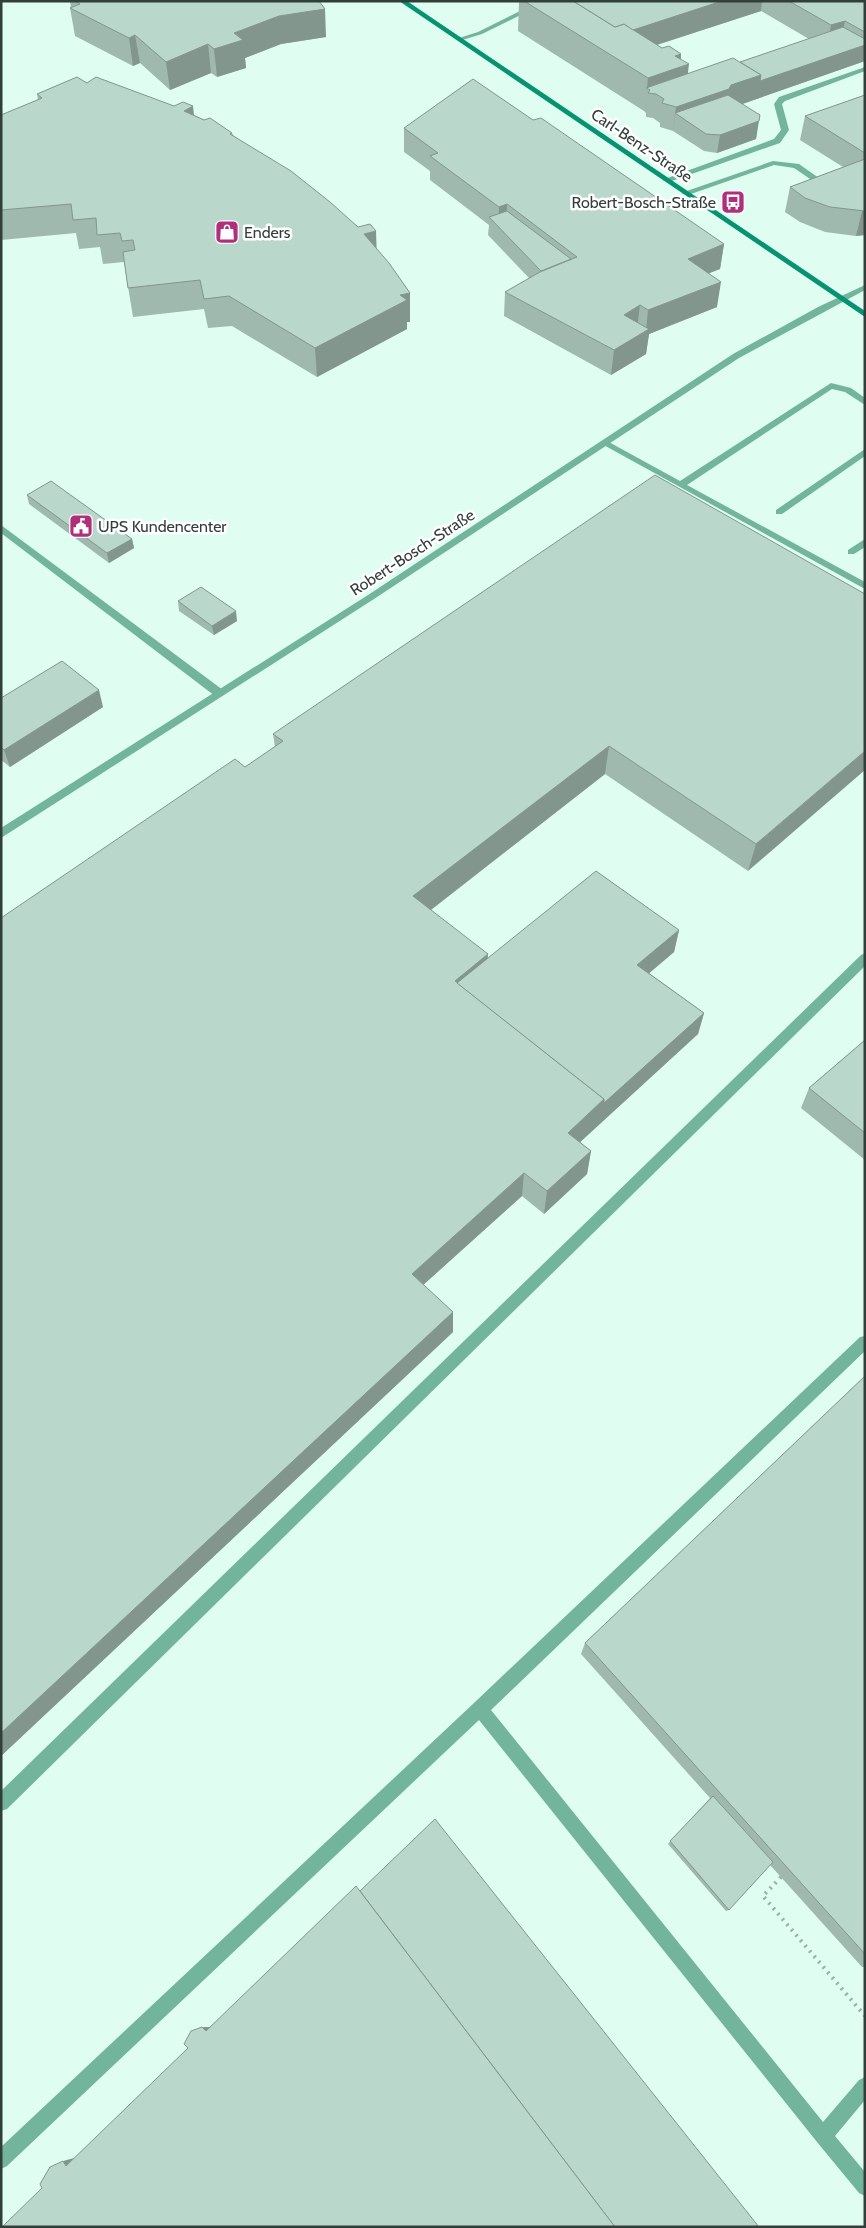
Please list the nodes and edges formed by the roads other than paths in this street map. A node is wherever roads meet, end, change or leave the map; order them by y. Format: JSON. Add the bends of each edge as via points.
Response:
{"nodes":[{"id":1,"x":402,"y":1,"type":"edge"},
{"id":2,"x":546,"y":1,"type":"edge"},
{"id":3,"x":460,"y":39,"type":"junction"},
{"id":4,"x":865,"y":69,"type":"edge"},
{"id":5,"x":666,"y":180,"type":"junction"},
{"id":6,"x":822,"y":182,"type":"edge"},
{"id":7,"x":685,"y":192,"type":"junction"},
{"id":8,"x":865,"y":287,"type":"edge"},
{"id":9,"x":840,"y":299,"type":"junction"},
{"id":10,"x":865,"y":316,"type":"edge"},
{"id":11,"x":865,"y":402,"type":"edge"},
{"id":12,"x":604,"y":443,"type":"junction"},
{"id":13,"x":865,"y":452,"type":"edge"},
{"id":14,"x":680,"y":485,"type":"junction"},
{"id":15,"x":779,"y":512,"type":"dead end"},
{"id":16,"x":1,"y":528,"type":"edge"},
{"id":17,"x":865,"y":542,"type":"edge"},
{"id":18,"x":851,"y":552,"type":"dead end"},
{"id":19,"x":865,"y":586,"type":"edge"},
{"id":20,"x":219,"y":694,"type":"junction"},
{"id":21,"x":1,"y":834,"type":"edge"},
{"id":22,"x":865,"y":958,"type":"edge"},
{"id":23,"x":865,"y":1342,"type":"edge"},
{"id":24,"x":480,"y":1709,"type":"junction"},
{"id":25,"x":1,"y":1803,"type":"edge"},
{"id":26,"x":865,"y":2086,"type":"edge"},
{"id":27,"x":823,"y":2136,"type":"junction"},
{"id":28,"x":1,"y":2160,"type":"edge"},
{"id":29,"x":865,"y":2187,"type":"edge"}],
"edges":[{"from":1,"to":3,"type":"main road","name":"Carl-Benz-Straße"},
{"from":2,"to":3,"type":"street","via":[[480,33]]},
{"from":3,"to":5,"type":"main road","name":"Carl-Benz-Straße"},
{"from":4,"to":5,"type":"street","via":[[782,99],[778,104],[785,130],[777,141]]},
{"from":5,"to":7,"type":"main road","name":"Carl-Benz-Straße"},
{"from":6,"to":7,"type":"street","via":[[796,166],[773,163]]},
{"from":7,"to":9,"type":"main road","name":"Carl-Benz-Straße"},
{"from":8,"to":9,"type":"street","name":"Robert-Bosch-Straße"},
{"from":9,"to":10,"type":"main road","name":"Carl-Benz-Straße"},
{"from":9,"to":12,"type":"street","name":"Robert-Bosch-Straße","via":[[736,356]]},
{"from":11,"to":14,"type":"street","via":[[848,390],[831,386]]},
{"from":12,"to":14,"type":"street"},
{"from":12,"to":20,"type":"street","name":"Robert-Bosch-Straße"},
{"from":13,"to":15,"type":"street"},
{"from":14,"to":19,"type":"street"},
{"from":16,"to":20,"type":"street"},
{"from":17,"to":18,"type":"street"},
{"from":20,"to":21,"type":"street","name":"Robert-Bosch-Straße"},
{"from":22,"to":25,"type":"street"},
{"from":23,"to":24,"type":"street"},
{"from":24,"to":27,"type":"street"},
{"from":24,"to":28,"type":"street"},
{"from":26,"to":27,"type":"street"},
{"from":27,"to":29,"type":"street"}]}
